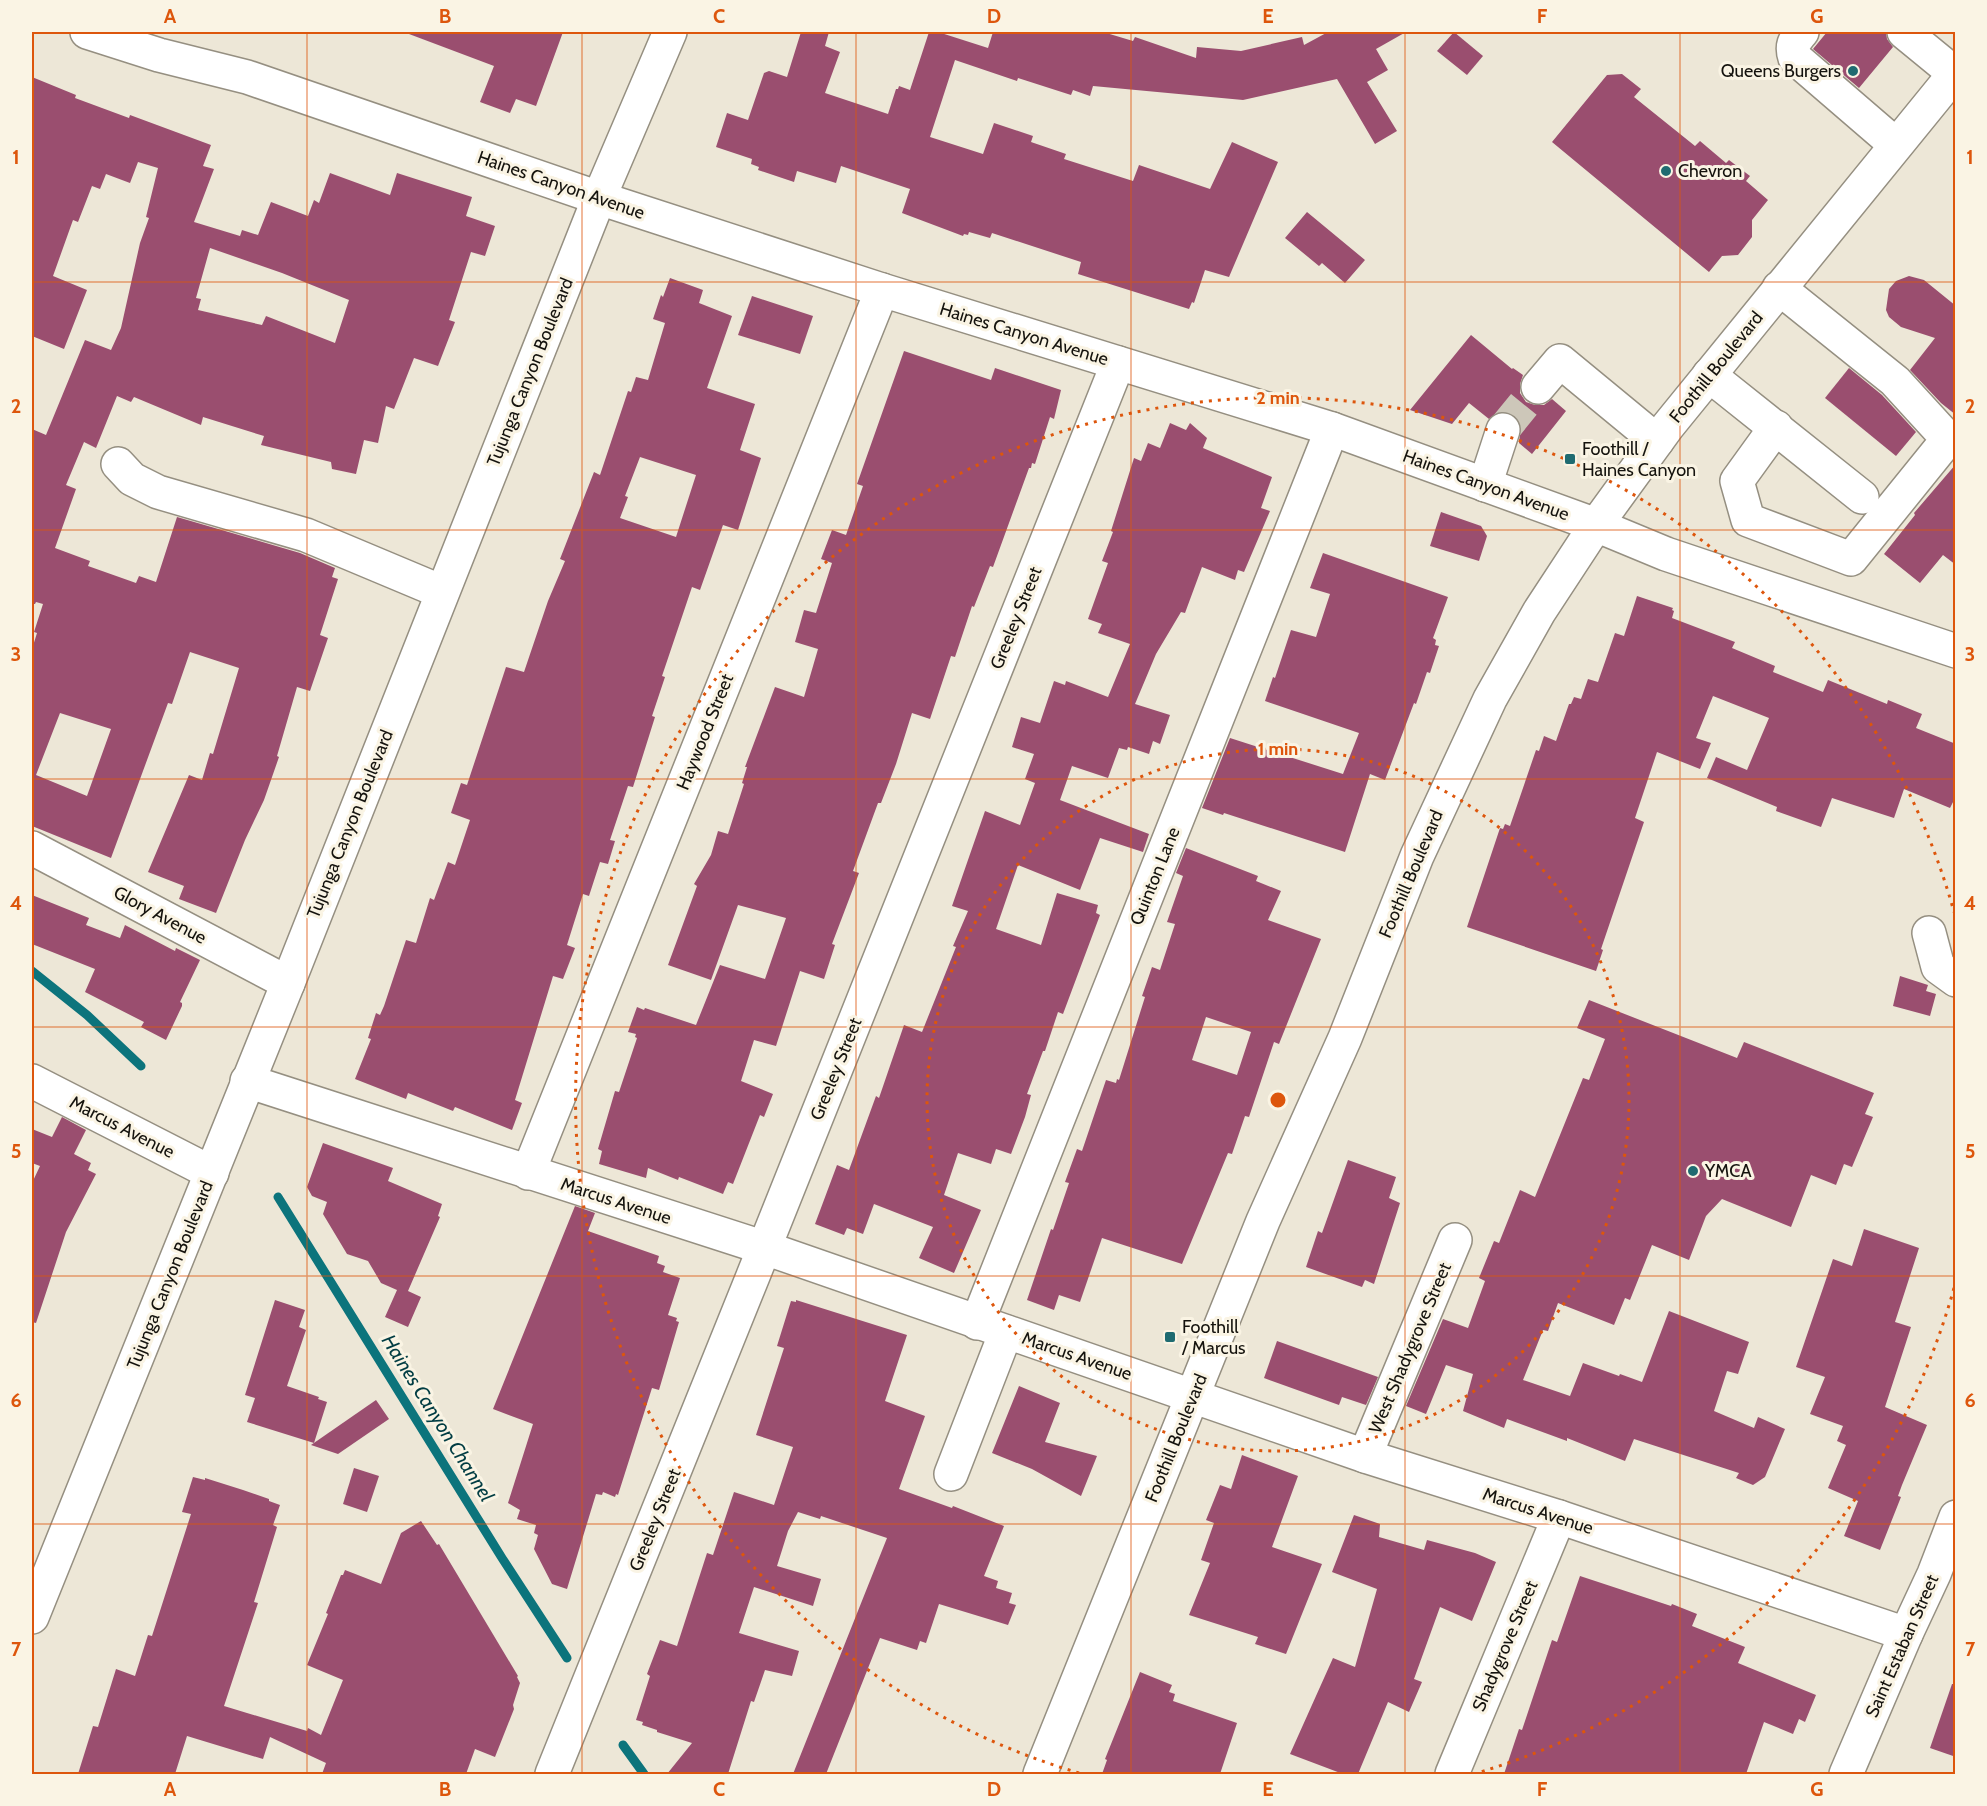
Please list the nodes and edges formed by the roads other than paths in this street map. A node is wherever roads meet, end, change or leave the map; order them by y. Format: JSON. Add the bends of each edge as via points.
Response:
{"nodes":[{"id":1,"x":87,"y":32,"type":"edge"},
{"id":2,"x":670,"y":32,"type":"edge"},
{"id":3,"x":1802,"y":32,"type":"edge"},
{"id":4,"x":1904,"y":32,"type":"edge"},
{"id":5,"x":1955,"y":72,"type":"edge"},
{"id":6,"x":1896,"y":145,"type":"junction"},
{"id":7,"x":599,"y":198,"type":"junction"},
{"id":8,"x":1779,"y":288,"type":"junction"},
{"id":9,"x":882,"y":290,"type":"junction"},
{"id":10,"x":1118,"y":363,"type":"junction"},
{"id":11,"x":1709,"y":375,"type":"junction"},
{"id":12,"x":1538,"y":387,"type":"tunnel mouth"},
{"id":13,"x":1776,"y":427,"type":"junction"},
{"id":14,"x":1332,"y":429,"type":"junction"},
{"id":15,"x":1503,"y":430,"type":"tunnel mouth"},
{"id":16,"x":1658,"y":441,"type":"junction"},
{"id":17,"x":118,"y":465,"type":"dead end"},
{"id":18,"x":1485,"y":485,"type":"junction"},
{"id":19,"x":1862,"y":497,"type":"dead end"},
{"id":20,"x":1596,"y":525,"type":"junction"},
{"id":21,"x":442,"y":592,"type":"junction"},
{"id":22,"x":1956,"y":651,"type":"edge"},
{"id":23,"x":32,"y":848,"type":"edge"},
{"id":24,"x":1929,"y":933,"type":"dead end"},
{"id":25,"x":1956,"y":980,"type":"edge"},
{"id":26,"x":288,"y":983,"type":"junction"},
{"id":27,"x":32,"y":1081,"type":"edge"},
{"id":28,"x":248,"y":1081,"type":"junction"},
{"id":29,"x":212,"y":1173,"type":"junction"},
{"id":30,"x":528,"y":1173,"type":"junction"},
{"id":31,"x":1455,"y":1240,"type":"dead end"},
{"id":32,"x":765,"y":1248,"type":"junction"},
{"id":33,"x":991,"y":1327,"type":"junction"},
{"id":34,"x":1193,"y":1395,"type":"junction"},
{"id":35,"x":1365,"y":1456,"type":"junction"},
{"id":36,"x":951,"y":1474,"type":"dead end"},
{"id":37,"x":1559,"y":1517,"type":"junction"},
{"id":38,"x":1956,"y":1517,"type":"edge"},
{"id":39,"x":1945,"y":1578,"type":"edge"},
{"id":40,"x":32,"y":1617,"type":"edge"},
{"id":41,"x":1906,"y":1634,"type":"junction"},
{"id":42,"x":552,"y":1774,"type":"edge"},
{"id":43,"x":1040,"y":1774,"type":"edge"},
{"id":44,"x":1452,"y":1774,"type":"edge"},
{"id":45,"x":1846,"y":1774,"type":"edge"}],
"edges":[{"from":1,"to":7,"type":"street","name":"Haines Canyon Avenue","via":[[247,77]]},
{"from":2,"to":7,"type":"street","name":"Tujunga Canyon Boulevard"},
{"from":3,"to":6,"type":"street","via":[[1793,43],[1795,58]]},
{"from":4,"to":5,"type":"street"},
{"from":5,"to":6,"type":"street","name":"Foothill Boulevard"},
{"from":6,"to":8,"type":"street","name":"Foothill Boulevard"},
{"from":7,"to":9,"type":"street","name":"Haines Canyon Avenue"},
{"from":7,"to":21,"type":"street","name":"Tujunga Canyon Boulevard"},
{"from":8,"to":11,"type":"street","name":"Foothill Boulevard"},
{"from":8,"to":13,"type":"street","via":[[1895,381],[1948,439],[1851,559],[1748,520],[1737,481]]},
{"from":9,"to":10,"type":"street","name":"Haines Canyon Avenue"},
{"from":9,"to":30,"type":"street","name":"Haywood Street"},
{"from":10,"to":14,"type":"street","name":"Haines Canyon Avenue"},
{"from":10,"to":32,"type":"street","name":"Greeley Street"},
{"from":11,"to":13,"type":"street"},
{"from":11,"to":16,"type":"street","name":"Foothill Boulevard"},
{"from":12,"to":16,"type":"street","via":[[1560,361]]},
{"from":13,"to":19,"type":"street"},
{"from":14,"to":18,"type":"street","name":"Haines Canyon Avenue"},
{"from":14,"to":33,"type":"street","name":"Quinton Lane"},
{"from":15,"to":18,"type":"street"},
{"from":16,"to":20,"type":"street","name":"Foothill Boulevard"},
{"from":17,"to":21,"type":"street","via":[[132,479],[158,492],[306,535]]},
{"from":18,"to":20,"type":"street","name":"Haines Canyon Avenue"},
{"from":20,"to":22,"type":"street","name":"Haines Canyon Avenue","via":[[1666,554]]},
{"from":20,"to":34,"type":"street","name":"Foothill Boulevard","via":[[1539,612],[1467,745],[1417,856],[1345,1038],[1263,1221]]},
{"from":21,"to":26,"type":"street","name":"Tujunga Canyon Boulevard"},
{"from":23,"to":26,"type":"street","name":"Glory Avenue"},
{"from":24,"to":25,"type":"street","via":[[1938,967]]},
{"from":26,"to":28,"type":"street","name":"Tujunga Canyon Boulevard"},
{"from":27,"to":29,"type":"street","name":"Marcus Avenue"},
{"from":28,"to":29,"type":"street","name":"Tujunga Canyon Boulevard"},
{"from":28,"to":30,"type":"street","name":"Marcus Avenue"},
{"from":29,"to":40,"type":"street","name":"Tujunga Canyon Boulevard"},
{"from":30,"to":32,"type":"street","name":"Marcus Avenue"},
{"from":31,"to":35,"type":"street","name":"West Shadygrove Street"},
{"from":32,"to":33,"type":"street","name":"Marcus Avenue"},
{"from":32,"to":42,"type":"street","name":"Greeley Street"},
{"from":33,"to":34,"type":"street","name":"Marcus Avenue"},
{"from":33,"to":36,"type":"street","name":"Quinton Lane"},
{"from":34,"to":35,"type":"street","name":"Marcus Avenue"},
{"from":34,"to":43,"type":"street","name":"Foothill Boulevard"},
{"from":35,"to":37,"type":"street","name":"Marcus Avenue"},
{"from":37,"to":41,"type":"street","name":"Marcus Avenue"},
{"from":37,"to":44,"type":"street","name":"Shadygrove Street"},
{"from":38,"to":39,"type":"street","name":"Saint Estaban Street"},
{"from":39,"to":41,"type":"street","name":"Saint Estaban Street"},
{"from":41,"to":45,"type":"street","name":"Saint Estaban Street"}]}
